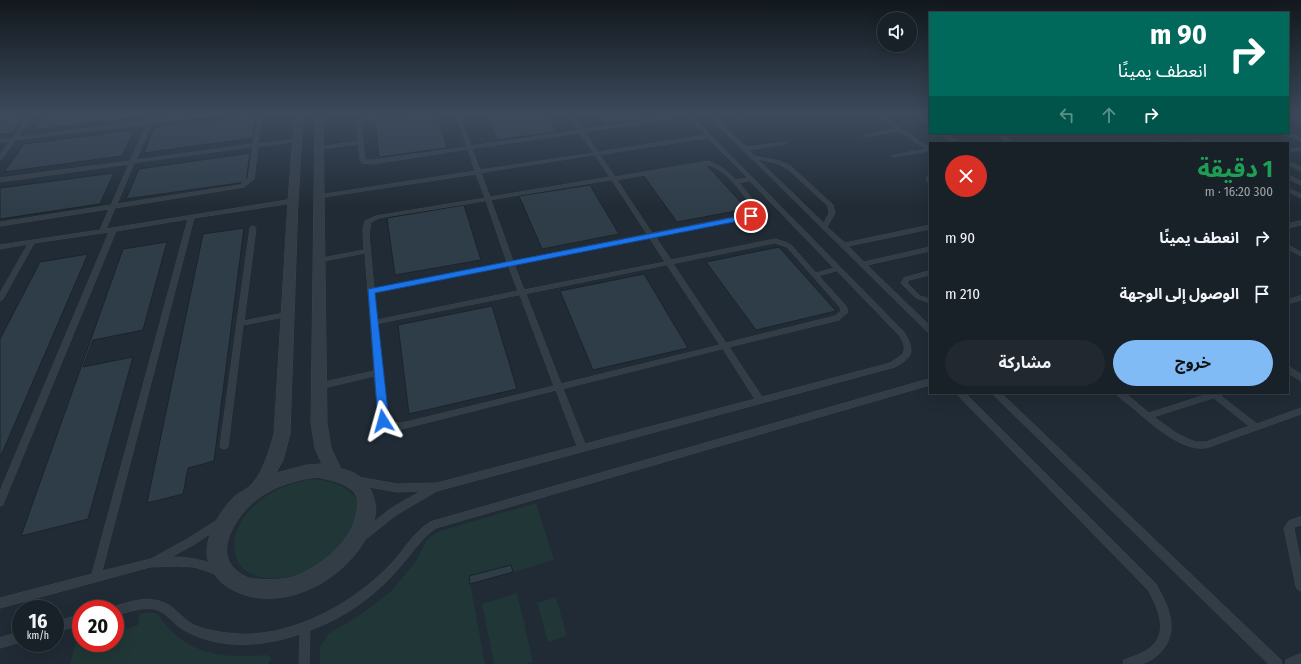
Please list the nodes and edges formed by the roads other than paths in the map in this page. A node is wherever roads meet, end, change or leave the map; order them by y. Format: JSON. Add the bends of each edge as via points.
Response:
{"nodes":[{"id":1,"x":255,"y":145,"type":"edge"},
{"id":2,"x":9,"y":146,"type":"edge"},
{"id":3,"x":140,"y":146,"type":"edge"},
{"id":4,"x":248,"y":146,"type":"edge"},
{"id":5,"x":297,"y":146,"type":"edge"},
{"id":6,"x":333,"y":146,"type":"edge"},
{"id":7,"x":360,"y":146,"type":"edge"},
{"id":8,"x":482,"y":146,"type":"edge"},
{"id":9,"x":592,"y":146,"type":"edge"},
{"id":10,"x":644,"y":146,"type":"edge"},
{"id":11,"x":720,"y":146,"type":"edge"},
{"id":12,"x":743,"y":146,"type":"edge"},
{"id":13,"x":766,"y":146,"type":"edge"},
{"id":14,"x":320,"y":148,"type":"joint"},
{"id":15,"x":469,"y":148,"type":"junction"},
{"id":16,"x":746,"y":149,"type":"junction"},
{"id":17,"x":1301,"y":149,"type":"edge"},
{"id":18,"x":929,"y":150,"type":"edge"},
{"id":19,"x":1289,"y":151,"type":"edge"},
{"id":20,"x":597,"y":153,"type":"junction"},
{"id":21,"x":894,"y":156,"type":"dead end"},
{"id":22,"x":754,"y":157,"type":"junction"},
{"id":23,"x":0,"y":158,"type":"edge"},
{"id":24,"x":133,"y":162,"type":"junction"},
{"id":25,"x":1289,"y":163,"type":"edge"},
{"id":26,"x":1301,"y":169,"type":"edge"},
{"id":27,"x":478,"y":172,"type":"junction"},
{"id":28,"x":1289,"y":177,"type":"edge"},
{"id":29,"x":613,"y":178,"type":"junction"},
{"id":30,"x":0,"y":180,"type":"edge"},
{"id":31,"x":752,"y":180,"type":"junction"},
{"id":32,"x":735,"y":182,"type":"junction"},
{"id":33,"x":1301,"y":183,"type":"edge"},
{"id":34,"x":1289,"y":190,"type":"edge"},
{"id":35,"x":1301,"y":196,"type":"edge"},
{"id":36,"x":319,"y":197,"type":"junction"},
{"id":37,"x":488,"y":199,"type":"junction"},
{"id":38,"x":292,"y":201,"type":"junction"},
{"id":39,"x":113,"y":207,"type":"junction"},
{"id":40,"x":191,"y":218,"type":"junction"},
{"id":41,"x":1301,"y":223,"type":"edge"},
{"id":42,"x":0,"y":224,"type":"edge"},
{"id":43,"x":826,"y":226,"type":"junction"},
{"id":44,"x":1289,"y":226,"type":"edge"},
{"id":45,"x":929,"y":227,"type":"edge"},
{"id":46,"x":253,"y":228,"type":"dead end"},
{"id":47,"x":113,"y":230,"type":"junction"},
{"id":48,"x":102,"y":232,"type":"junction"},
{"id":49,"x":651,"y":236,"type":"junction"},
{"id":50,"x":32,"y":242,"type":"junction"},
{"id":51,"x":844,"y":245,"type":"junction"},
{"id":52,"x":0,"y":247,"type":"edge"},
{"id":53,"x":1289,"y":248,"type":"edge"},
{"id":54,"x":929,"y":249,"type":"edge"},
{"id":55,"x":368,"y":251,"type":"junction"},
{"id":56,"x":1301,"y":254,"type":"edge"},
{"id":57,"x":319,"y":260,"type":"junction"},
{"id":58,"x":668,"y":262,"type":"junction"},
{"id":59,"x":511,"y":264,"type":"junction"},
{"id":60,"x":863,"y":264,"type":"junction"},
{"id":61,"x":839,"y":269,"type":"junction"},
{"id":62,"x":929,"y":273,"type":"edge"},
{"id":63,"x":814,"y":275,"type":"junction"},
{"id":64,"x":371,"y":291,"type":"junction"},
{"id":65,"x":522,"y":293,"type":"junction"},
{"id":66,"x":1301,"y":298,"type":"edge"},
{"id":67,"x":0,"y":299,"type":"edge"},
{"id":68,"x":929,"y":301,"type":"edge"},
{"id":69,"x":1289,"y":302,"type":"edge"},
{"id":70,"x":289,"y":314,"type":"junction"},
{"id":71,"x":373,"y":323,"type":"junction"},
{"id":72,"x":240,"y":324,"type":"junction"},
{"id":73,"x":929,"y":329,"type":"edge"},
{"id":74,"x":724,"y":346,"type":"junction"},
{"id":75,"x":1289,"y":370,"type":"edge"},
{"id":76,"x":378,"y":373,"type":"junction"},
{"id":77,"x":1301,"y":378,"type":"edge"},
{"id":78,"x":929,"y":382,"type":"edge"},
{"id":79,"x":320,"y":386,"type":"junction"},
{"id":80,"x":558,"y":387,"type":"junction"},
{"id":81,"x":961,"y":394,"type":"edge"},
{"id":82,"x":997,"y":394,"type":"edge"},
{"id":83,"x":1121,"y":394,"type":"edge"},
{"id":84,"x":1217,"y":394,"type":"edge"},
{"id":85,"x":761,"y":401,"type":"junction"},
{"id":86,"x":1301,"y":411,"type":"edge"},
{"id":87,"x":1149,"y":416,"type":"junction"},
{"id":88,"x":1256,"y":427,"type":"junction"},
{"id":89,"x":224,"y":446,"type":"dead end"},
{"id":90,"x":582,"y":448,"type":"junction"},
{"id":91,"x":334,"y":471,"type":"junction"},
{"id":92,"x":354,"y":480,"type":"junction"},
{"id":93,"x":437,"y":487,"type":"junction"},
{"id":94,"x":258,"y":489,"type":"junction"},
{"id":95,"x":0,"y":502,"type":"edge"},
{"id":96,"x":230,"y":515,"type":"junction"},
{"id":97,"x":1301,"y":521,"type":"edge"},
{"id":98,"x":353,"y":546,"type":"junction"},
{"id":99,"x":150,"y":563,"type":"junction"},
{"id":100,"x":96,"y":577,"type":"junction"},
{"id":101,"x":227,"y":577,"type":"junction"},
{"id":102,"x":1301,"y":586,"type":"edge"},
{"id":103,"x":0,"y":603,"type":"edge"},
{"id":104,"x":124,"y":609,"type":"edge"},
{"id":105,"x":305,"y":627,"type":"junction"},
{"id":106,"x":12,"y":640,"type":"edge"},
{"id":107,"x":0,"y":643,"type":"edge"},
{"id":108,"x":1301,"y":659,"type":"edge"},
{"id":109,"x":304,"y":664,"type":"edge"},
{"id":110,"x":1128,"y":664,"type":"edge"},
{"id":111,"x":1277,"y":664,"type":"edge"},
{"id":112,"x":1290,"y":664,"type":"edge"}],
"edges":[{"from":1,"to":39,"type":"lane","via":[[251,179],[242,186]]},
{"from":2,"to":23,"type":"lane"},
{"from":3,"to":24,"type":"lane"},
{"from":4,"to":24,"type":"lane"},
{"from":5,"to":38,"type":"street"},
{"from":6,"to":14,"type":"lane"},
{"from":7,"to":15,"type":"lane","via":[[362,160],[370,163]]},
{"from":8,"to":15,"type":"lane"},
{"from":9,"to":20,"type":"lane"},
{"from":10,"to":20,"type":"lane"},
{"from":11,"to":31,"type":"lane"},
{"from":12,"to":16,"type":"lane"},
{"from":13,"to":16,"type":"lane"},
{"from":14,"to":36,"type":"street"},
{"from":15,"to":27,"type":"lane"},
{"from":16,"to":22,"type":"lane"},
{"from":17,"to":19,"type":"lane"},
{"from":18,"to":21,"type":"lane"},
{"from":20,"to":27,"type":"lane"},
{"from":20,"to":29,"type":"lane"},
{"from":22,"to":43,"type":"lane"},
{"from":22,"to":43,"type":"lane","via":[[778,162],[790,168],[825,201],[833,210]]},
{"from":24,"to":30,"type":"lane"},
{"from":24,"to":39,"type":"lane"},
{"from":25,"to":26,"type":"lane"},
{"from":27,"to":36,"type":"lane"},
{"from":27,"to":37,"type":"lane"},
{"from":28,"to":33,"type":"lane"},
{"from":29,"to":32,"type":"lane","via":[[711,163],[719,166]]},
{"from":29,"to":37,"type":"lane"},
{"from":29,"to":49,"type":"lane"},
{"from":31,"to":32,"type":"lane"},
{"from":31,"to":61,"type":"lane"},
{"from":32,"to":49,"type":"lane","via":[[757,208],[757,214]]},
{"from":34,"to":35,"type":"lane"},
{"from":36,"to":57,"type":"street"},
{"from":37,"to":55,"type":"lane","via":[[370,219],[366,224]]},
{"from":37,"to":59,"type":"lane"},
{"from":38,"to":40,"type":"lane"},
{"from":38,"to":70,"type":"street"},
{"from":39,"to":42,"type":"lane"},
{"from":39,"to":48,"type":"lane"},
{"from":40,"to":47,"type":"lane"},
{"from":40,"to":100,"type":"lane"},
{"from":41,"to":44,"type":"lane"},
{"from":43,"to":51,"type":"lane"},
{"from":45,"to":51,"type":"lane"},
{"from":46,"to":72,"type":"lane"},
{"from":47,"to":48,"type":"lane"},
{"from":47,"to":95,"type":"lane"},
{"from":48,"to":50,"type":"lane"},
{"from":49,"to":58,"type":"lane"},
{"from":49,"to":59,"type":"lane"},
{"from":50,"to":52,"type":"lane"},
{"from":50,"to":67,"type":"lane"},
{"from":51,"to":60,"type":"lane"},
{"from":53,"to":56,"type":"lane"},
{"from":54,"to":60,"type":"lane"},
{"from":55,"to":57,"type":"lane"},
{"from":55,"to":64,"type":"lane"},
{"from":57,"to":79,"type":"street"},
{"from":58,"to":63,"type":"lane","via":[[779,242],[789,246]]},
{"from":58,"to":65,"type":"lane"},
{"from":58,"to":74,"type":"lane"},
{"from":59,"to":64,"type":"lane"},
{"from":59,"to":65,"type":"lane"},
{"from":60,"to":73,"type":"lane"},
{"from":61,"to":63,"type":"lane"},
{"from":61,"to":85,"type":"lane","via":[[906,340],[909,348],[907,355],[892,365]]},
{"from":62,"to":68,"type":"lane","via":[[906,279],[904,283],[918,297]]},
{"from":63,"to":74,"type":"lane","via":[[845,309],[841,317]]},
{"from":64,"to":71,"type":"lane"},
{"from":65,"to":71,"type":"lane"},
{"from":65,"to":80,"type":"lane"},
{"from":66,"to":69,"type":"lane"},
{"from":70,"to":72,"type":"lane"},
{"from":70,"to":94,"type":"street","via":[[280,447],[268,475]]},
{"from":71,"to":76,"type":"lane"},
{"from":72,"to":89,"type":"lane"},
{"from":74,"to":80,"type":"lane"},
{"from":74,"to":85,"type":"lane"},
{"from":75,"to":77,"type":"lane"},
{"from":76,"to":79,"type":"lane"},
{"from":76,"to":80,"type":"lane","via":[[383,421],[396,427]]},
{"from":78,"to":105,"type":"lane","via":[[433,525],[416,538],[394,567],[375,586],[352,604]]},
{"from":79,"to":91,"type":"street","via":[[320,436]]},
{"from":80,"to":90,"type":"lane"},
{"from":81,"to":110,"type":"lane","via":[[1152,587],[1162,604],[1166,620],[1165,635],[1158,648]]},
{"from":82,"to":111,"type":"lane"},
{"from":83,"to":87,"type":"lane"},
{"from":84,"to":87,"type":"lane"},
{"from":84,"to":88,"type":"lane"},
{"from":85,"to":90,"type":"lane"},
{"from":86,"to":88,"type":"lane"},
{"from":87,"to":88,"type":"lane","via":[[1180,440],[1194,446],[1206,445]]},
{"from":90,"to":93,"type":"lane"},
{"from":91,"to":92,"type":"street"},
{"from":91,"to":94,"type":"street","via":[[297,472]]},
{"from":92,"to":93,"type":"lane","via":[[397,488]]},
{"from":92,"to":98,"type":"street","via":[[367,502],[367,516]]},
{"from":93,"to":98,"type":"lane","via":[[394,512]]},
{"from":94,"to":96,"type":"street"},
{"from":96,"to":99,"type":"lane","via":[[192,541]]},
{"from":96,"to":101,"type":"street","via":[[220,532],[216,548],[218,564]]},
{"from":97,"to":102,"type":"lane","via":[[1289,528]]},
{"from":98,"to":101,"type":"street","via":[[332,566],[304,582],[274,590],[247,588]]},
{"from":99,"to":100,"type":"lane"},
{"from":99,"to":101,"type":"lane","via":[[194,562]]},
{"from":100,"to":103,"type":"lane"},
{"from":104,"to":105,"type":"lane","via":[[144,603],[162,606],[183,624],[201,633],[222,638],[272,636]]},
{"from":105,"to":109,"type":"lane"},
{"from":106,"to":107,"type":"lane"},
{"from":108,"to":112,"type":"lane"}]}
